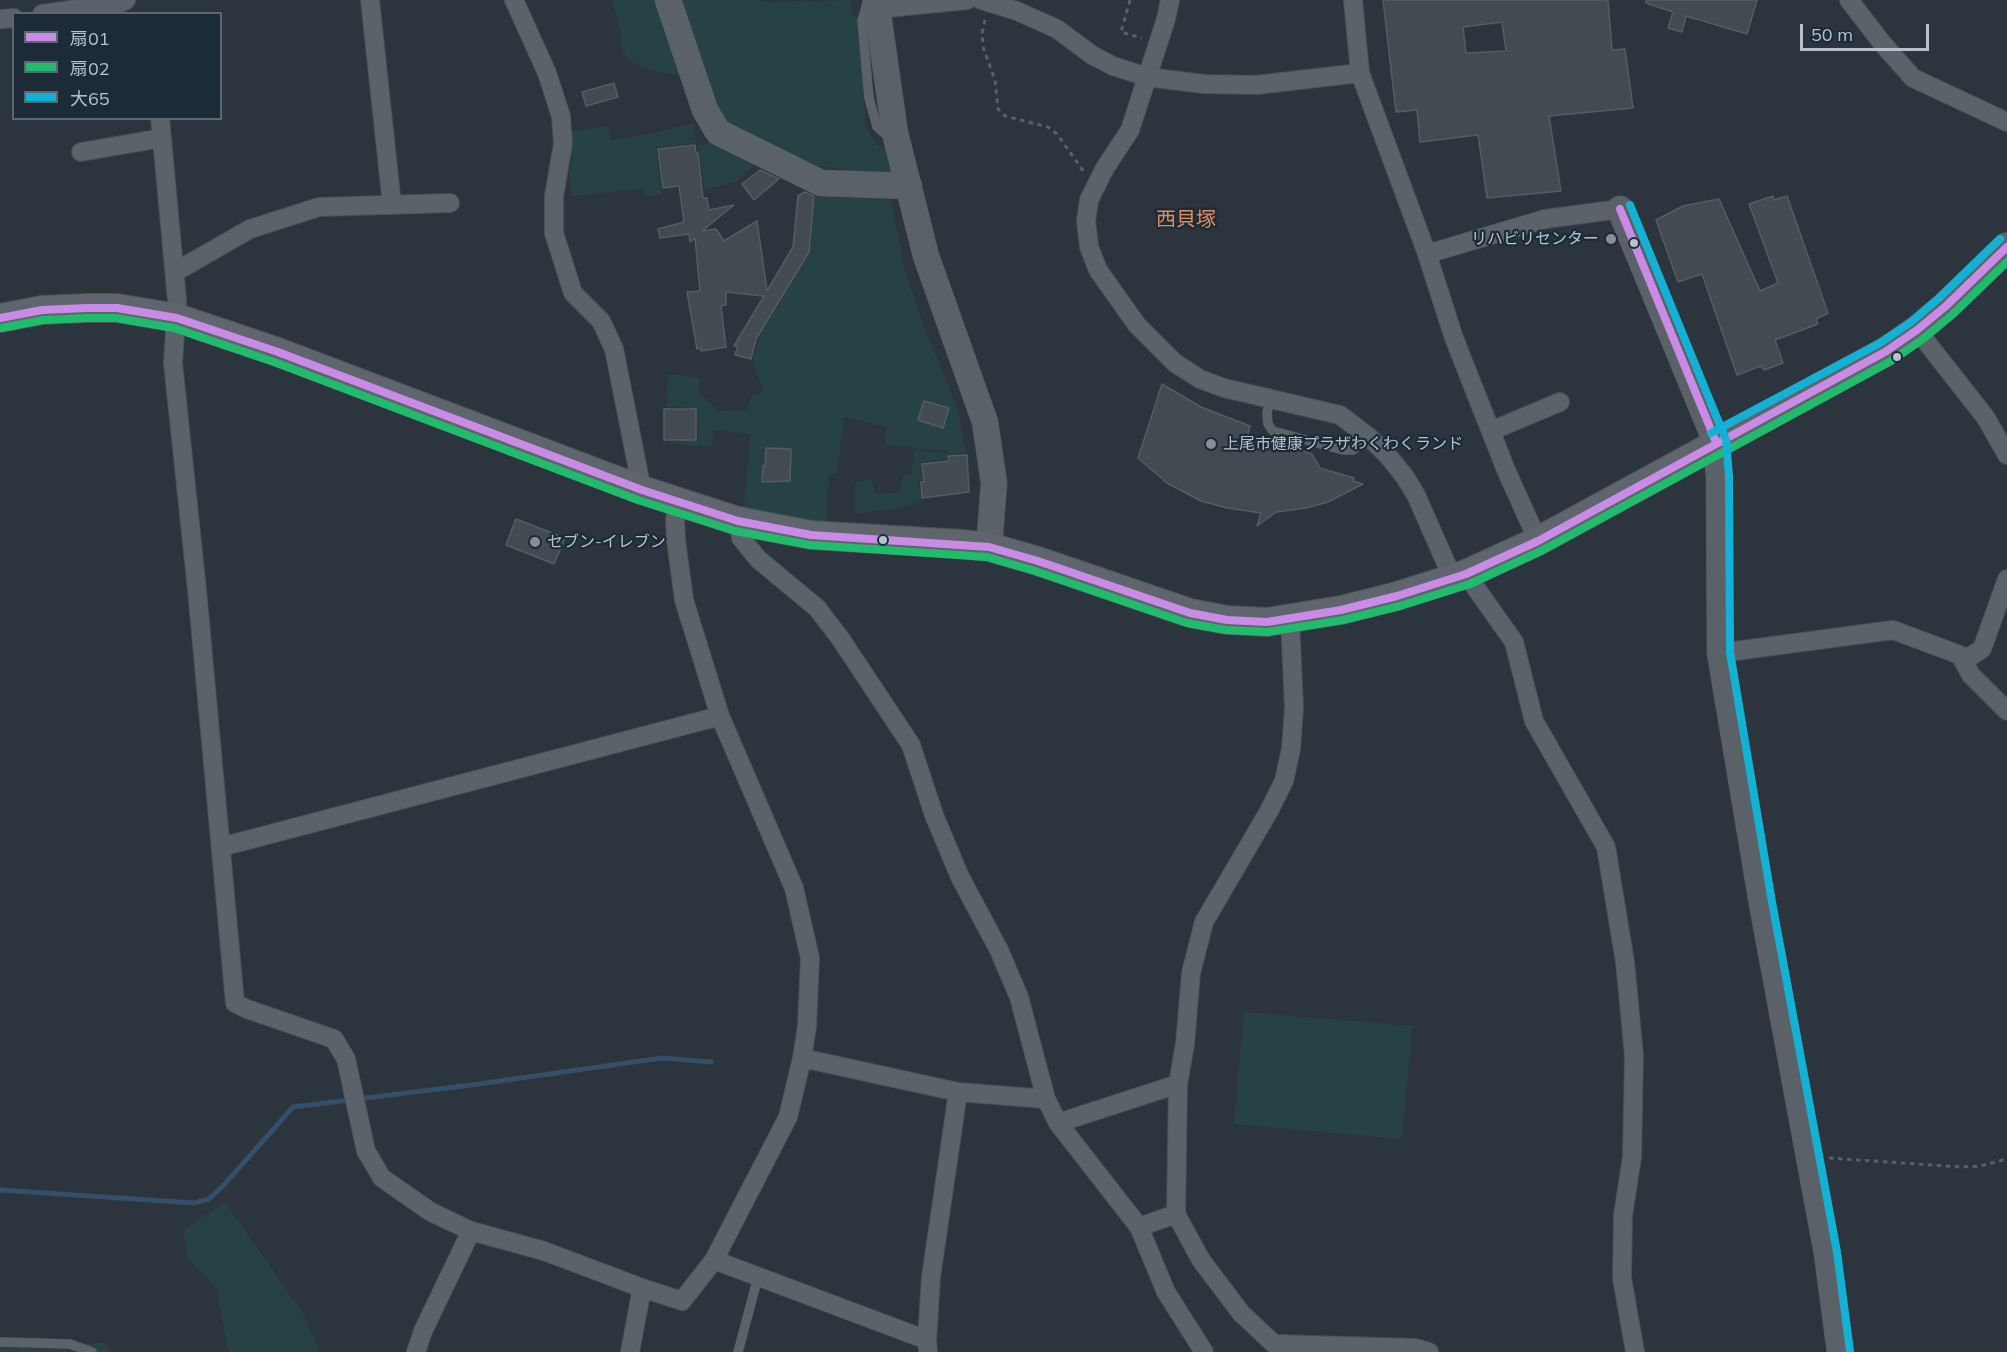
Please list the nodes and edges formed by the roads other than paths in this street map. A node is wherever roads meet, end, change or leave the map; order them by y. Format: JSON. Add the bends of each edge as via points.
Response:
{"nodes":[{"id":1,"x":127,"y":0,"type":"edge"},
{"id":2,"x":370,"y":0,"type":"edge"},
{"id":3,"x":514,"y":0,"type":"edge"},
{"id":4,"x":668,"y":0,"type":"edge"},
{"id":5,"x":967,"y":0,"type":"edge"},
{"id":6,"x":1170,"y":0,"type":"edge"},
{"id":7,"x":1353,"y":0,"type":"edge"},
{"id":8,"x":1849,"y":0,"type":"edge"},
{"id":9,"x":990,"y":2,"type":"edge"},
{"id":10,"x":870,"y":4,"type":"edge"},
{"id":11,"x":56,"y":12,"type":"edge"},
{"id":12,"x":1360,"y":73,"type":"junction"},
{"id":13,"x":1146,"y":77,"type":"junction"},
{"id":14,"x":160,"y":120,"type":"edge"},
{"id":15,"x":2007,"y":122,"type":"edge"},
{"id":16,"x":162,"y":138,"type":"junction"},
{"id":17,"x":81,"y":152,"type":"dead end"},
{"id":18,"x":909,"y":186,"type":"junction"},
{"id":19,"x":450,"y":203,"type":"dead end"},
{"id":20,"x":392,"y":205,"type":"junction"},
{"id":21,"x":1620,"y":209,"type":"joint"},
{"id":22,"x":2007,"y":247,"type":"edge"},
{"id":23,"x":1427,"y":254,"type":"junction"},
{"id":24,"x":175,"y":272,"type":"junction"},
{"id":25,"x":0,"y":318,"type":"edge"},
{"id":26,"x":177,"y":318,"type":"junction"},
{"id":27,"x":1917,"y":330,"type":"junction"},
{"id":28,"x":1270,"y":399,"type":"junction"},
{"id":29,"x":1560,"y":402,"type":"dead end"},
{"id":30,"x":1491,"y":430,"type":"junction"},
{"id":31,"x":1370,"y":438,"type":"junction"},
{"id":32,"x":1716,"y":442,"type":"junction"},
{"id":33,"x":2007,"y":455,"type":"edge"},
{"id":34,"x":642,"y":490,"type":"junction"},
{"id":35,"x":678,"y":502,"type":"junction"},
{"id":36,"x":738,"y":521,"type":"junction"},
{"id":37,"x":1538,"y":541,"type":"junction"},
{"id":38,"x":989,"y":547,"type":"junction"},
{"id":39,"x":1459,"y":577,"type":"junction"},
{"id":40,"x":2007,"y":579,"type":"edge"},
{"id":41,"x":1290,"y":620,"type":"junction"},
{"id":42,"x":1720,"y":654,"type":"junction"},
{"id":43,"x":1963,"y":661,"type":"junction"},
{"id":44,"x":2007,"y":711,"type":"edge"},
{"id":45,"x":720,"y":716,"type":"junction"},
{"id":46,"x":221,"y":847,"type":"junction"},
{"id":47,"x":802,"y":1058,"type":"junction"},
{"id":48,"x":1178,"y":1084,"type":"junction"},
{"id":49,"x":958,"y":1092,"type":"junction"},
{"id":50,"x":1046,"y":1099,"type":"junction"},
{"id":51,"x":1058,"y":1123,"type":"junction"},
{"id":52,"x":1176,"y":1214,"type":"junction"},
{"id":53,"x":1139,"y":1227,"type":"junction"},
{"id":54,"x":471,"y":1231,"type":"junction"},
{"id":55,"x":714,"y":1260,"type":"junction"},
{"id":56,"x":758,"y":1277,"type":"junction"},
{"id":57,"x":642,"y":1288,"type":"junction"},
{"id":58,"x":0,"y":1342,"type":"edge"},
{"id":59,"x":927,"y":1346,"type":"edge"},
{"id":60,"x":92,"y":1352,"type":"edge"},
{"id":61,"x":416,"y":1352,"type":"edge"},
{"id":62,"x":630,"y":1352,"type":"edge"},
{"id":63,"x":738,"y":1352,"type":"edge"},
{"id":64,"x":1204,"y":1352,"type":"edge"},
{"id":65,"x":1429,"y":1352,"type":"edge"},
{"id":66,"x":1635,"y":1352,"type":"edge"},
{"id":67,"x":1840,"y":1352,"type":"edge"}],
"edges":[{"from":1,"to":11,"type":"street"},
{"from":2,"to":20,"type":"street"},
{"from":3,"to":34,"type":"street","via":[[548,73],[561,116],[563,144],[554,196],[554,233],[573,292],[601,321],[614,349]]},
{"from":4,"to":18,"type":"street","via":[[705,110],[718,132],[821,183]]},
{"from":5,"to":10,"type":"street"},
{"from":6,"to":13,"type":"street"},
{"from":7,"to":12,"type":"street"},
{"from":8,"to":15,"type":"street","via":[[1912,78]]},
{"from":9,"to":13,"type":"street","via":[[1057,29],[1092,55]]},
{"from":10,"to":18,"type":"street"},
{"from":12,"to":13,"type":"street","via":[[1256,85]]},
{"from":12,"to":23,"type":"street"},
{"from":13,"to":28,"type":"street","via":[[1130,130],[1089,200],[1089,247],[1098,270],[1137,325],[1175,363],[1200,379]]},
{"from":14,"to":16,"type":"street"},
{"from":16,"to":17,"type":"street"},
{"from":16,"to":24,"type":"street"},
{"from":18,"to":38,"type":"street","via":[[926,256],[985,422],[994,483]]},
{"from":19,"to":20,"type":"street"},
{"from":20,"to":24,"type":"street","via":[[319,207],[250,229]]},
{"from":21,"to":23,"type":"street","via":[[1545,219]]},
{"from":21,"to":32,"type":"street"},
{"from":22,"to":27,"type":"main road"},
{"from":23,"to":30,"type":"street","via":[[1454,338]]},
{"from":24,"to":26,"type":"street"},
{"from":25,"to":26,"type":"main road","via":[[42,310],[117,308]]},
{"from":26,"to":34,"type":"main road","via":[[289,356]]},
{"from":26,"to":46,"type":"street","via":[[173,363]]},
{"from":27,"to":32,"type":"main road","via":[[1841,377]]},
{"from":27,"to":33,"type":"street","via":[[1986,418]]},
{"from":28,"to":31,"type":"street","via":[[1340,416]]},
{"from":28,"to":31,"type":"lane","via":[[1267,413],[1273,431],[1343,450],[1353,450]]},
{"from":29,"to":30,"type":"street"},
{"from":30,"to":37,"type":"street"},
{"from":31,"to":39,"type":"street","via":[[1410,486]]},
{"from":32,"to":37,"type":"main road"},
{"from":32,"to":42,"type":"street"},
{"from":34,"to":35,"type":"main road"},
{"from":35,"to":36,"type":"main road"},
{"from":35,"to":45,"type":"street","via":[[676,540],[684,600]]},
{"from":36,"to":38,"type":"main road","via":[[811,535]]},
{"from":36,"to":50,"type":"street","via":[[741,538],[758,559],[817,608],[911,745],[960,877],[1019,997]]},
{"from":37,"to":39,"type":"main road"},
{"from":38,"to":41,"type":"main road","via":[[1190,612],[1247,622]]},
{"from":39,"to":41,"type":"main road"},
{"from":39,"to":66,"type":"street","via":[[1514,642],[1534,722],[1606,847],[1625,962],[1634,1056],[1632,1157],[1623,1215],[1622,1278]]},
{"from":40,"to":43,"type":"street","via":[[1982,649]]},
{"from":41,"to":48,"type":"street","via":[[1294,707],[1284,781],[1204,922],[1191,973]]},
{"from":42,"to":43,"type":"street","via":[[1893,630],[1960,655]]},
{"from":42,"to":67,"type":"street","via":[[1827,1254]]},
{"from":43,"to":44,"type":"street","via":[[1971,675]]},
{"from":45,"to":46,"type":"street"},
{"from":45,"to":47,"type":"street","via":[[795,888],[810,958]]},
{"from":46,"to":54,"type":"street","via":[[235,1003],[334,1039],[346,1059],[366,1151],[382,1178],[431,1212]]},
{"from":47,"to":49,"type":"street"},
{"from":47,"to":55,"type":"street","via":[[788,1117]]},
{"from":48,"to":51,"type":"street"},
{"from":48,"to":52,"type":"street"},
{"from":49,"to":50,"type":"street"},
{"from":49,"to":59,"type":"street","via":[[931,1277]]},
{"from":50,"to":51,"type":"street"},
{"from":51,"to":53,"type":"street"},
{"from":52,"to":53,"type":"street"},
{"from":52,"to":65,"type":"street","via":[[1221,1287],[1241,1313],[1274,1344],[1416,1348]]},
{"from":53,"to":64,"type":"street","via":[[1166,1292]]},
{"from":54,"to":57,"type":"street","via":[[544,1251]]},
{"from":54,"to":61,"type":"street"},
{"from":55,"to":56,"type":"street"},
{"from":55,"to":57,"type":"street","via":[[682,1302]]},
{"from":56,"to":59,"type":"street"},
{"from":56,"to":63,"type":"lane"},
{"from":57,"to":62,"type":"street"},
{"from":58,"to":60,"type":"lane","via":[[70,1344]]}]}
